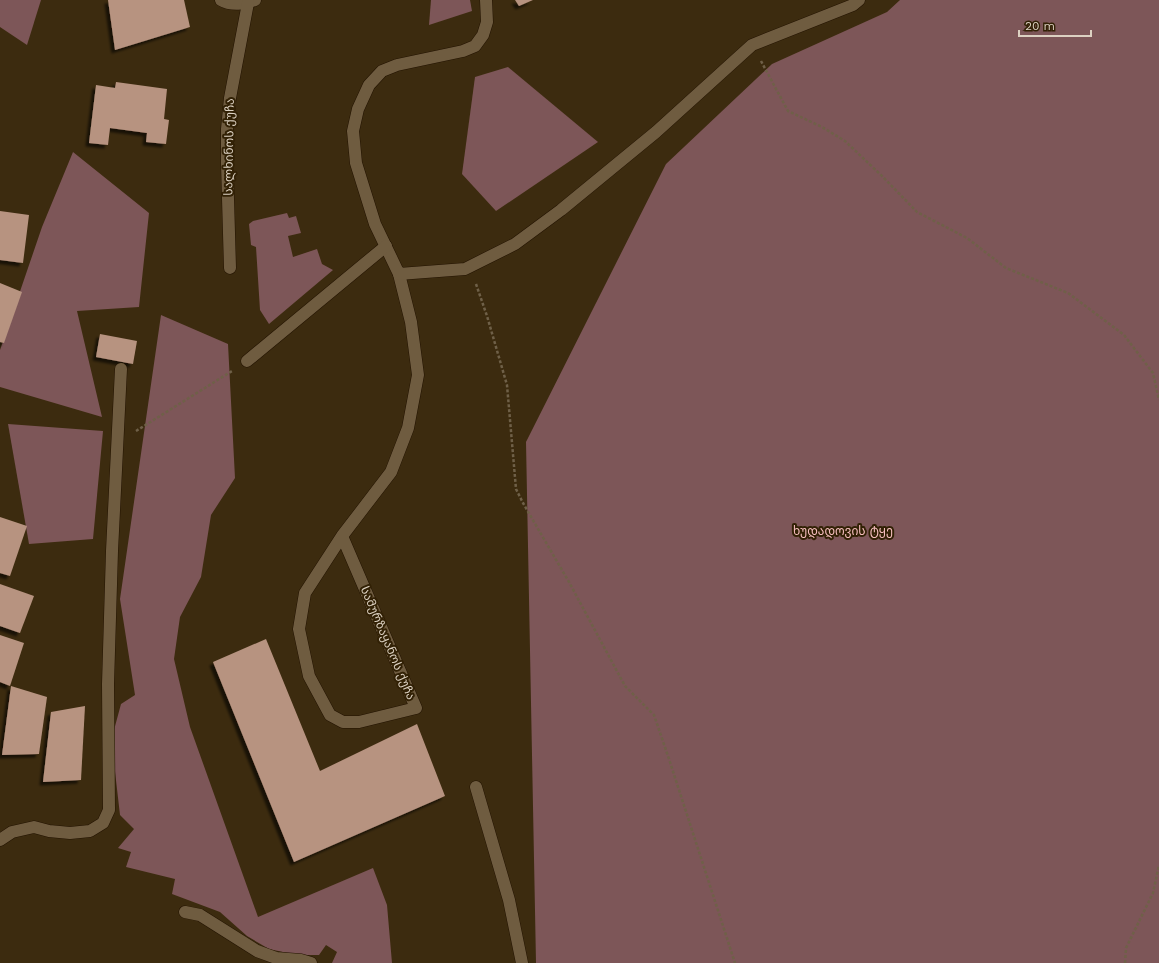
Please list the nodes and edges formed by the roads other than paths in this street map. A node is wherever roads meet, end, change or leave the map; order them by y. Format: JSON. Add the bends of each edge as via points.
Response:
{"nodes":[{"id":1,"x":222,"y":0,"type":"edge"},
{"id":2,"x":486,"y":0,"type":"edge"},
{"id":3,"x":859,"y":0,"type":"edge"},
{"id":4,"x":252,"y":2,"type":"edge"},
{"id":5,"x":386,"y":246,"type":"junction"},
{"id":6,"x":230,"y":268,"type":"dead end"},
{"id":7,"x":399,"y":274,"type":"junction"},
{"id":8,"x":247,"y":361,"type":"road end"},
{"id":9,"x":121,"y":369,"type":"dead end"},
{"id":10,"x":342,"y":536,"type":"junction"},
{"id":11,"x":476,"y":788,"type":"dead end"},
{"id":12,"x":0,"y":840,"type":"edge"},
{"id":13,"x":185,"y":912,"type":"dead end"},
{"id":14,"x":311,"y":963,"type":"edge"},
{"id":15,"x":522,"y":963,"type":"edge"}],
"edges":[{"from":1,"to":4,"type":"street","name":"სალხინოს ქუჩა","via":[[226,3]]},
{"from":2,"to":5,"type":"street","name":"სამურზაყანოს ქუჩა","via":[[487,22],[483,35],[474,46],[463,52],[397,65],[382,71],[369,85],[358,109],[353,131],[356,163],[375,224]]},
{"from":3,"to":7,"type":"street","via":[[853,5],[752,45],[656,132],[515,244],[465,269]]},
{"from":4,"to":6,"type":"street","name":"სალხინოს ქუჩა","via":[[230,98],[227,129]]},
{"from":5,"to":7,"type":"street","name":"სამურზაყანოს ქუჩა"},
{"from":5,"to":8,"type":"street"},
{"from":7,"to":10,"type":"street","name":"სამურზაყანოს ქუჩა","via":[[411,322],[418,375],[408,428],[390,472]]},
{"from":9,"to":12,"type":"street","via":[[109,661],[109,810],[103,823],[90,831],[63,832],[34,827],[12,832]]},
{"from":10,"to":10,"type":"street","name":"სამურზაყანოს ქუჩა","via":[[354,564],[416,708],[359,722],[343,722],[330,715],[309,676],[299,628],[305,593]]},
{"from":11,"to":15,"type":"street","via":[[509,900]]},
{"from":13,"to":14,"type":"street","via":[[200,916],[258,951],[276,958]]}]}
